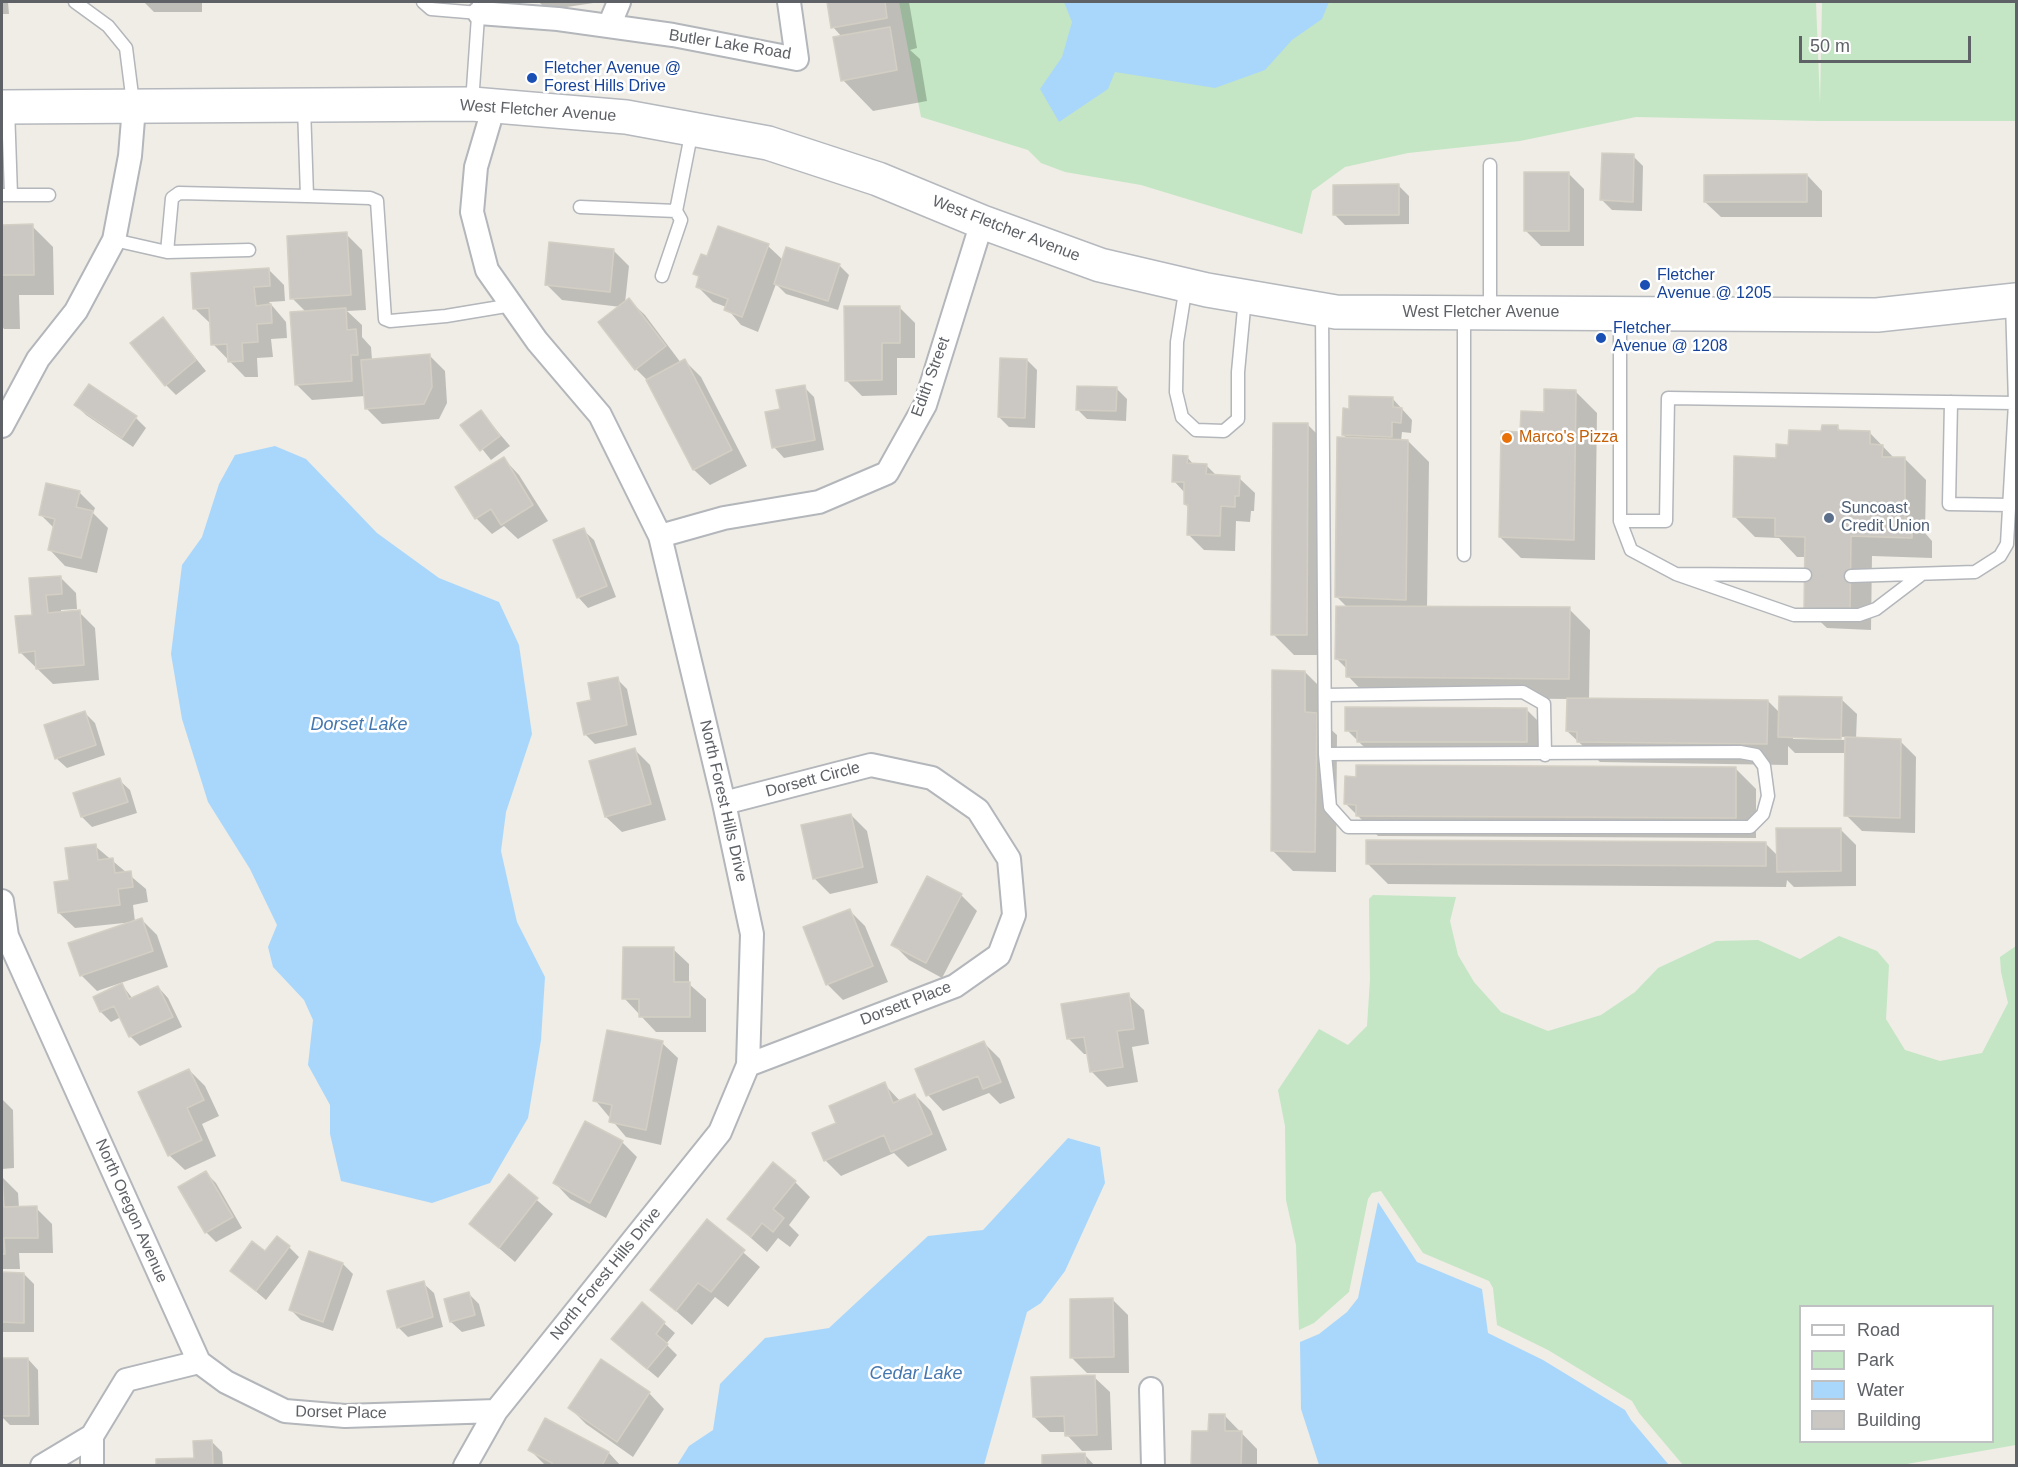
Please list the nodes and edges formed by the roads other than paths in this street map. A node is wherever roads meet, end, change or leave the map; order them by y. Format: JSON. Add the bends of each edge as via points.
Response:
{"nodes":[{"id":1,"x":75,"y":2,"type":"edge"},
{"id":2,"x":423,"y":2,"type":"edge"},
{"id":3,"x":619,"y":2,"type":"edge"},
{"id":4,"x":789,"y":2,"type":"edge"},
{"id":5,"x":479,"y":7,"type":"edge"},
{"id":6,"x":609,"y":26,"type":"junction"},
{"id":7,"x":304,"y":105,"type":"junction"},
{"id":8,"x":483,"y":105,"type":"junction"},
{"id":9,"x":5,"y":107,"type":"edge"},
{"id":10,"x":134,"y":107,"type":"junction"},
{"id":11,"x":692,"y":129,"type":"junction"},
{"id":12,"x":1490,"y":165,"type":"dead end"},
{"id":13,"x":6,"y":195,"type":"edge"},
{"id":14,"x":49,"y":195,"type":"dead end"},
{"id":15,"x":307,"y":196,"type":"junction"},
{"id":16,"x":580,"y":207,"type":"dead end"},
{"id":17,"x":676,"y":211,"type":"junction"},
{"id":18,"x":982,"y":222,"type":"junction"},
{"id":19,"x":114,"y":240,"type":"junction"},
{"id":20,"x":249,"y":250,"type":"dead end"},
{"id":21,"x":167,"y":252,"type":"junction"},
{"id":22,"x":662,"y":276,"type":"dead end"},
{"id":23,"x":1186,"y":285,"type":"junction"},
{"id":24,"x":1246,"y":297,"type":"junction"},
{"id":25,"x":2014,"y":300,"type":"edge"},
{"id":26,"x":512,"y":305,"type":"junction"},
{"id":27,"x":1322,"y":310,"type":"junction"},
{"id":28,"x":1477,"y":313,"type":"junction"},
{"id":29,"x":1620,"y":313,"type":"junction"},
{"id":30,"x":1951,"y":402,"type":"junction"},
{"id":31,"x":2016,"y":403,"type":"edge"},
{"id":32,"x":2,"y":426,"type":"edge"},
{"id":33,"x":2010,"y":505,"type":"junction"},
{"id":34,"x":1620,"y":520,"type":"junction"},
{"id":35,"x":660,"y":536,"type":"junction"},
{"id":36,"x":1464,"y":555,"type":"dead end"},
{"id":37,"x":1676,"y":574,"type":"junction"},
{"id":38,"x":1922,"y":574,"type":"junction"},
{"id":39,"x":1805,"y":575,"type":"dead end"},
{"id":40,"x":1851,"y":576,"type":"dead end"},
{"id":41,"x":1325,"y":695,"type":"junction"},
{"id":42,"x":1325,"y":754,"type":"junction"},
{"id":43,"x":1545,"y":755,"type":"junction"},
{"id":44,"x":724,"y":803,"type":"junction"},
{"id":45,"x":1009,"y":859,"type":"joint"},
{"id":46,"x":2,"y":901,"type":"edge"},
{"id":47,"x":748,"y":1065,"type":"junction"},
{"id":48,"x":199,"y":1362,"type":"junction"},
{"id":49,"x":1151,"y":1389,"type":"dead end"},
{"id":50,"x":496,"y":1412,"type":"junction"},
{"id":51,"x":92,"y":1436,"type":"junction"},
{"id":52,"x":42,"y":1466,"type":"edge"},
{"id":53,"x":92,"y":1466,"type":"edge"},
{"id":54,"x":465,"y":1466,"type":"edge"},
{"id":55,"x":1153,"y":1466,"type":"edge"}],
"edges":[{"from":1,"to":10,"type":"lane","via":[[108,26],[126,48]]},
{"from":2,"to":5,"type":"lane","via":[[431,9]]},
{"from":3,"to":6,"type":"street"},
{"from":4,"to":6,"type":"street","name":"Butler Lake Road","via":[[797,59],[746,47]]},
{"from":5,"to":6,"type":"street","name":"Butler Lake Road"},
{"from":5,"to":8,"type":"lane"},
{"from":7,"to":8,"type":"main road","name":"West Fletcher Avenue"},
{"from":7,"to":10,"type":"main road","name":"West Fletcher Avenue"},
{"from":7,"to":15,"type":"lane"},
{"from":8,"to":11,"type":"main road","name":"West Fletcher Avenue","via":[[626,117]]},
{"from":8,"to":26,"type":"street","name":"North Forest Hills Drive","via":[[472,212],[487,270]]},
{"from":9,"to":10,"type":"main road","name":"West Fletcher Avenue"},
{"from":9,"to":13,"type":"lane"},
{"from":10,"to":19,"type":"street","via":[[130,156]]},
{"from":11,"to":17,"type":"lane"},
{"from":11,"to":18,"type":"main road","name":"West Fletcher Avenue","via":[[768,143],[878,179]]},
{"from":12,"to":28,"type":"lane"},
{"from":13,"to":14,"type":"lane"},
{"from":15,"to":21,"type":"lane","via":[[179,193],[172,198]]},
{"from":15,"to":26,"type":"lane","via":[[377,201],[386,319]]},
{"from":16,"to":17,"type":"lane"},
{"from":17,"to":22,"type":"lane","via":[[681,220]]},
{"from":18,"to":23,"type":"main road","name":"West Fletcher Avenue","via":[[1100,265]]},
{"from":18,"to":35,"type":"street","name":"Edith Street","via":[[925,405],[887,473],[819,502],[724,518]]},
{"from":19,"to":21,"type":"lane"},
{"from":19,"to":32,"type":"street","via":[[76,310],[38,360]]},
{"from":20,"to":21,"type":"lane"},
{"from":23,"to":24,"type":"main road","name":"West Fletcher Avenue"},
{"from":23,"to":24,"type":"lane","via":[[1177,342],[1176,392],[1182,417],[1196,430],[1224,431],[1238,419],[1238,372]]},
{"from":24,"to":27,"type":"main road","name":"West Fletcher Avenue"},
{"from":25,"to":29,"type":"main road","name":"West Fletcher Avenue","via":[[1877,315]]},
{"from":25,"to":31,"type":"lane"},
{"from":26,"to":35,"type":"street","name":"North Forest Hills Drive","via":[[600,415]]},
{"from":27,"to":28,"type":"main road","name":"West Fletcher Avenue"},
{"from":27,"to":41,"type":"lane"},
{"from":28,"to":29,"type":"main road","name":"West Fletcher Avenue"},
{"from":28,"to":36,"type":"lane"},
{"from":29,"to":34,"type":"lane"},
{"from":30,"to":31,"type":"lane"},
{"from":30,"to":33,"type":"lane","via":[[1949,504]]},
{"from":30,"to":34,"type":"lane","via":[[1668,398],[1666,520]]},
{"from":31,"to":33,"type":"lane"},
{"from":33,"to":38,"type":"lane","via":[[2007,544],[2000,556],[1976,572]]},
{"from":34,"to":37,"type":"lane","via":[[1631,550]]},
{"from":35,"to":44,"type":"street","name":"North Forest Hills Drive"},
{"from":37,"to":38,"type":"lane","via":[[1794,615],[1859,615],[1876,609]]},
{"from":37,"to":39,"type":"lane"},
{"from":38,"to":40,"type":"lane"},
{"from":41,"to":42,"type":"lane"},
{"from":41,"to":43,"type":"lane","via":[[1523,692],[1544,704]]},
{"from":42,"to":43,"type":"lane"},
{"from":42,"to":43,"type":"lane","via":[[1330,807],[1348,826],[1750,827],[1763,814],[1768,796],[1764,766],[1756,755],[1740,752]]},
{"from":44,"to":45,"type":"street","name":"Dorsett Circle","via":[[871,765],[932,778],[978,810]]},
{"from":44,"to":47,"type":"street","name":"North Forest Hills Drive","via":[[752,934]]},
{"from":45,"to":47,"type":"street","name":"Dorsett Place","via":[[1014,915],[999,956],[956,986]]},
{"from":46,"to":48,"type":"street","name":"North Oregon Avenue","via":[[7,936]]},
{"from":47,"to":50,"type":"street","name":"North Forest Hills Drive","via":[[720,1132]]},
{"from":48,"to":50,"type":"street","name":"Dorset Place","via":[[226,1382],[285,1412],[345,1416]]},
{"from":48,"to":51,"type":"street","via":[[126,1380]]},
{"from":49,"to":55,"type":"street"},
{"from":50,"to":54,"type":"street","name":"North Forest Hills Drive"},
{"from":51,"to":52,"type":"street"},
{"from":51,"to":53,"type":"street"}]}
